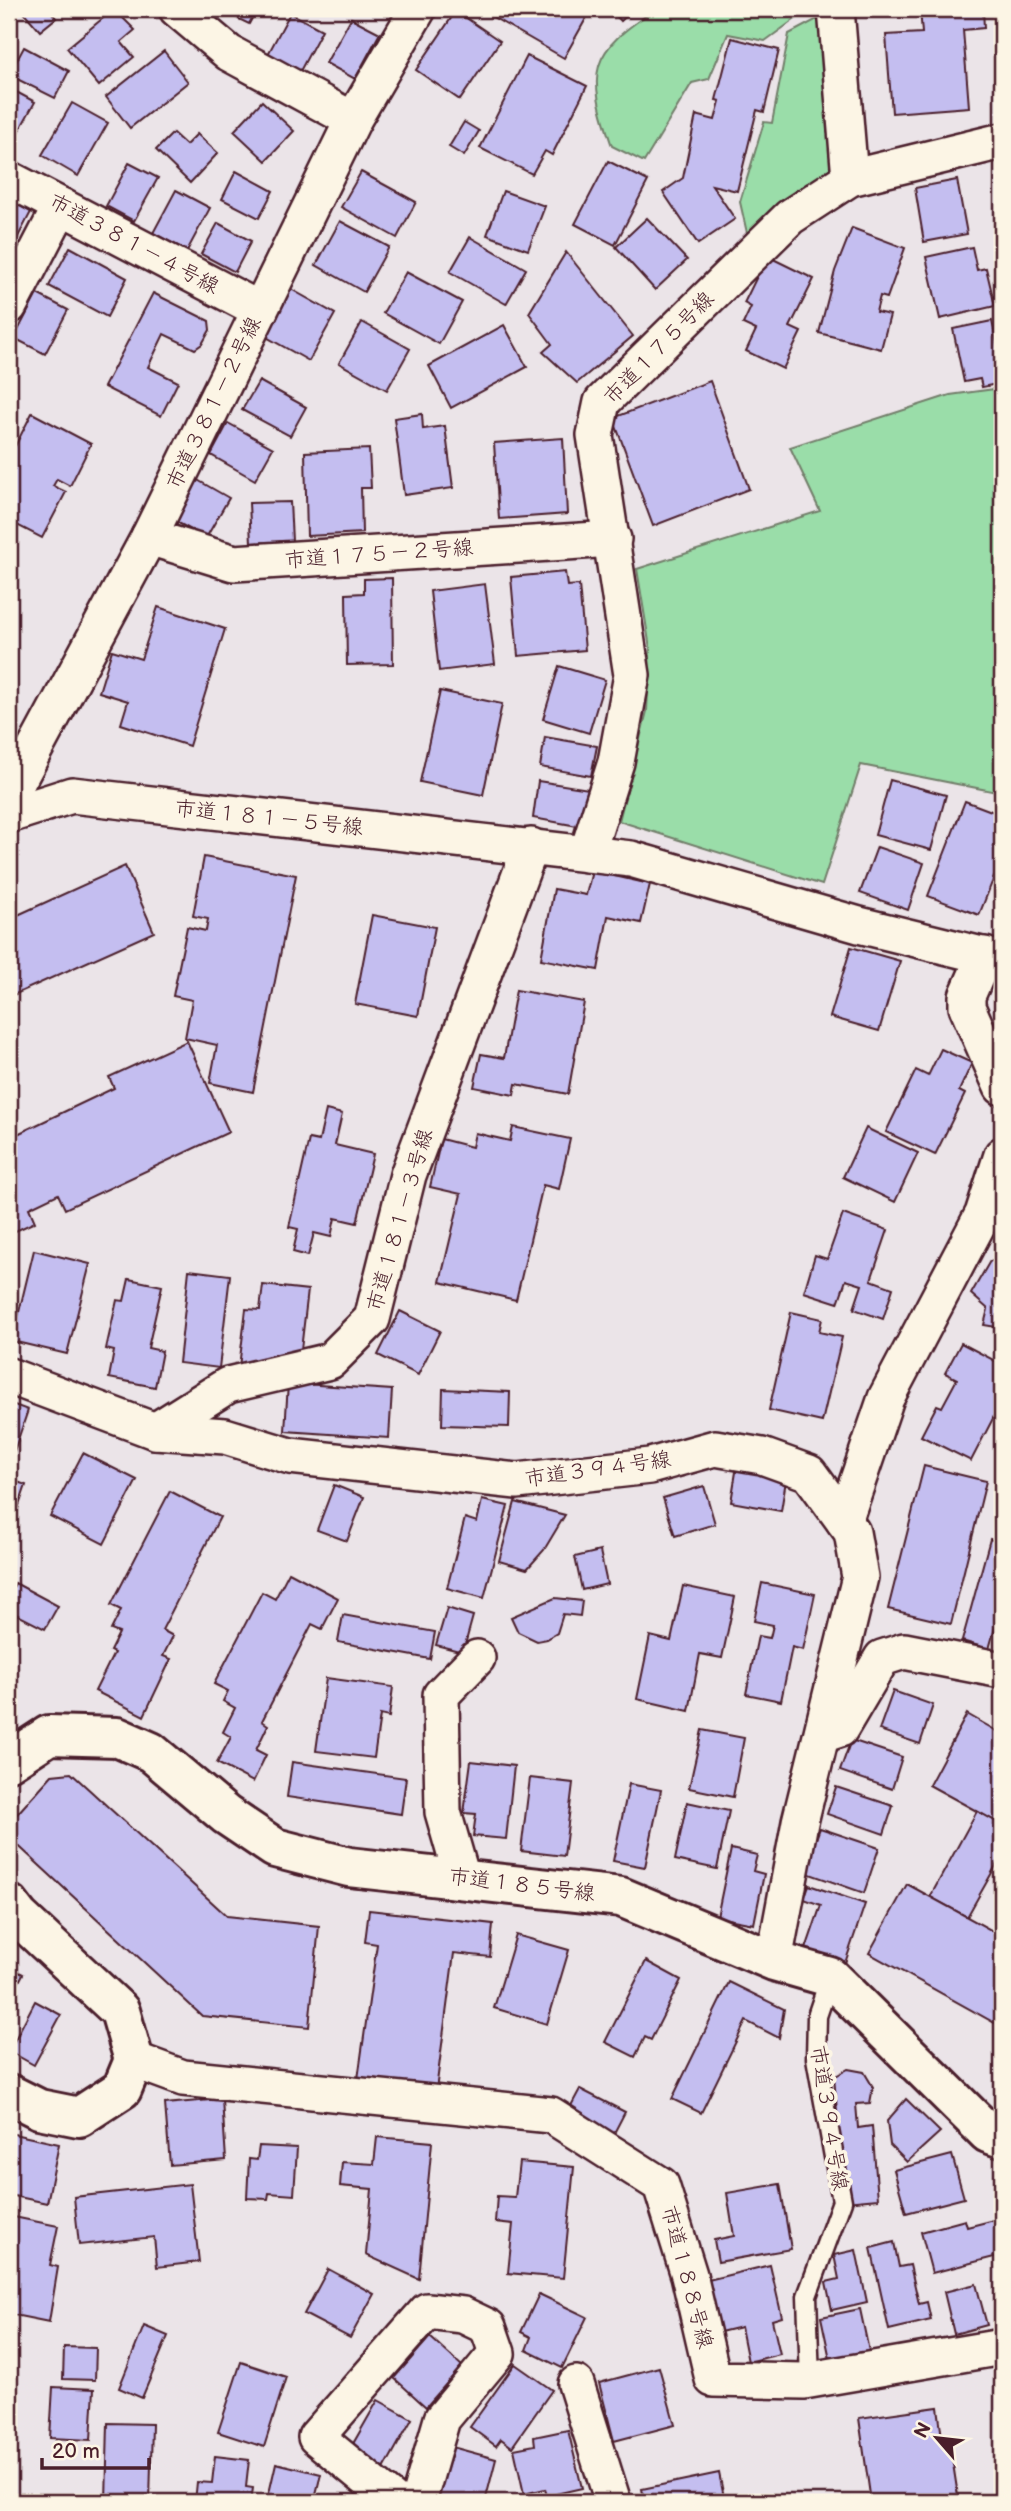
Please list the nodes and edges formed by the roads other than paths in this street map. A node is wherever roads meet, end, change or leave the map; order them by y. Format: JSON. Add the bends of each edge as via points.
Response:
{"nodes":[{"id":1,"x":177,"y":9,"type":"edge"},
{"id":2,"x":418,"y":9,"type":"edge"},
{"id":3,"x":836,"y":9,"type":"edge"},
{"id":4,"x":353,"y":120,"type":"junction"},
{"id":5,"x":1002,"y":141,"type":"edge"},
{"id":6,"x":850,"y":178,"type":"junction"},
{"id":7,"x":9,"y":179,"type":"edge"},
{"id":8,"x":61,"y":206,"type":"junction"},
{"id":9,"x":9,"y":306,"type":"edge"},
{"id":10,"x":260,"y":310,"type":"junction"},
{"id":11,"x":149,"y":537,"type":"junction"},
{"id":12,"x":613,"y":539,"type":"junction"},
{"id":13,"x":9,"y":797,"type":"edge"},
{"id":14,"x":9,"y":815,"type":"edge"},
{"id":15,"x":531,"y":846,"type":"junction"},
{"id":16,"x":587,"y":854,"type":"junction"},
{"id":17,"x":993,"y":958,"type":"edge"},
{"id":18,"x":1002,"y":1087,"type":"edge"},
{"id":19,"x":1002,"y":1155,"type":"edge"},
{"id":20,"x":9,"y":1376,"type":"edge"},
{"id":21,"x":155,"y":1431,"type":"junction"},
{"id":22,"x":844,"y":1521,"type":"junction"},
{"id":23,"x":477,"y":1658,"type":"dead end"},
{"id":24,"x":1002,"y":1670,"type":"edge"},
{"id":25,"x":822,"y":1735,"type":"junction"},
{"id":26,"x":9,"y":1761,"type":"edge"},
{"id":27,"x":462,"y":1878,"type":"junction"},
{"id":28,"x":9,"y":1903,"type":"edge"},
{"id":29,"x":774,"y":1961,"type":"junction"},
{"id":30,"x":831,"y":1977,"type":"junction"},
{"id":31,"x":134,"y":2060,"type":"junction"},
{"id":32,"x":9,"y":2094,"type":"edge"},
{"id":33,"x":1002,"y":2138,"type":"edge"},
{"id":34,"x":1002,"y":2347,"type":"edge"},
{"id":35,"x":810,"y":2380,"type":"junction"},
{"id":36,"x":576,"y":2384,"type":"dead end"},
{"id":37,"x":395,"y":2502,"type":"edge"},
{"id":38,"x":418,"y":2502,"type":"edge"},
{"id":39,"x":614,"y":2502,"type":"edge"}],
"edges":[{"from":1,"to":4,"type":"street","via":[[229,53]]},
{"from":2,"to":4,"type":"street","name":"市道３８１－２号線"},
{"from":3,"to":6,"type":"street"},
{"from":4,"to":10,"type":"street","name":"市道３８１－２号線"},
{"from":5,"to":6,"type":"street","name":"市道１７５号線"},
{"from":6,"to":12,"type":"street","name":"市道１７５号線","via":[[790,218],[602,402],[594,435]]},
{"from":7,"to":8,"type":"street","name":"市道３８１－４号線"},
{"from":8,"to":9,"type":"street"},
{"from":8,"to":10,"type":"street","name":"市道３８１－４号線"},
{"from":10,"to":11,"type":"street","name":"市道３８１－２号線"},
{"from":11,"to":12,"type":"street","name":"市道１７５－２号線","via":[[233,563]]},
{"from":11,"to":13,"type":"street","name":"市道３８１－２号線"},
{"from":12,"to":16,"type":"street","name":"市道１７５号線","via":[[632,674],[616,762]]},
{"from":14,"to":15,"type":"street","name":"市道１８１－５号線","via":[[72,795]]},
{"from":15,"to":16,"type":"street","name":"市道１８１－５号線"},
{"from":15,"to":21,"type":"street","name":"市道１８１－３号線","via":[[408,1175],[372,1319],[330,1361],[228,1385]]},
{"from":16,"to":17,"type":"street","name":"市道１８１－５号線","via":[[631,859],[859,925]]},
{"from":17,"to":18,"type":"street","via":[[967,996],[967,1007]]},
{"from":19,"to":22,"type":"street","via":[[983,1214],[886,1398]]},
{"from":20,"to":21,"type":"street","name":"市道３９４号線"},
{"from":21,"to":22,"type":"street","name":"市道３９４号線","via":[[225,1436],[290,1456],[517,1481],[650,1466],[715,1448],[809,1473]]},
{"from":22,"to":25,"type":"street","name":"市道３９４号線","via":[[852,1532],[860,1577]]},
{"from":23,"to":27,"type":"street","via":[[442,1695],[443,1812]]},
{"from":24,"to":25,"type":"street","via":[[904,1651],[882,1658],[840,1729]]},
{"from":25,"to":29,"type":"street","name":"市道３９４号線"},
{"from":26,"to":27,"type":"street","name":"市道１８５号線","via":[[50,1735],[117,1737],[152,1752],[226,1815],[275,1848],[349,1867]]},
{"from":27,"to":29,"type":"street","name":"市道１８５号線","via":[[621,1897]]},
{"from":28,"to":31,"type":"street","via":[[120,2011]]},
{"from":29,"to":30,"type":"street","name":"市道１８５号線"},
{"from":30,"to":33,"type":"street","name":"市道１８５号線","via":[[988,2133]]},
{"from":30,"to":35,"type":"lane","name":"市道３９４号線","via":[[817,2016],[816,2058],[842,2201],[807,2296]]},
{"from":31,"to":32,"type":"street","via":[[122,2089],[79,2117],[38,2109]]},
{"from":31,"to":35,"type":"street","name":"市道１８８号線","via":[[183,2078],[551,2115],[661,2185],[690,2275],[713,2379]]},
{"from":34,"to":35,"type":"street","name":"市道１８８号線"},
{"from":36,"to":39,"type":"street"},
{"from":37,"to":38,"type":"street","via":[[316,2437],[427,2311],[463,2315],[488,2327],[496,2353],[442,2419]]}]}
